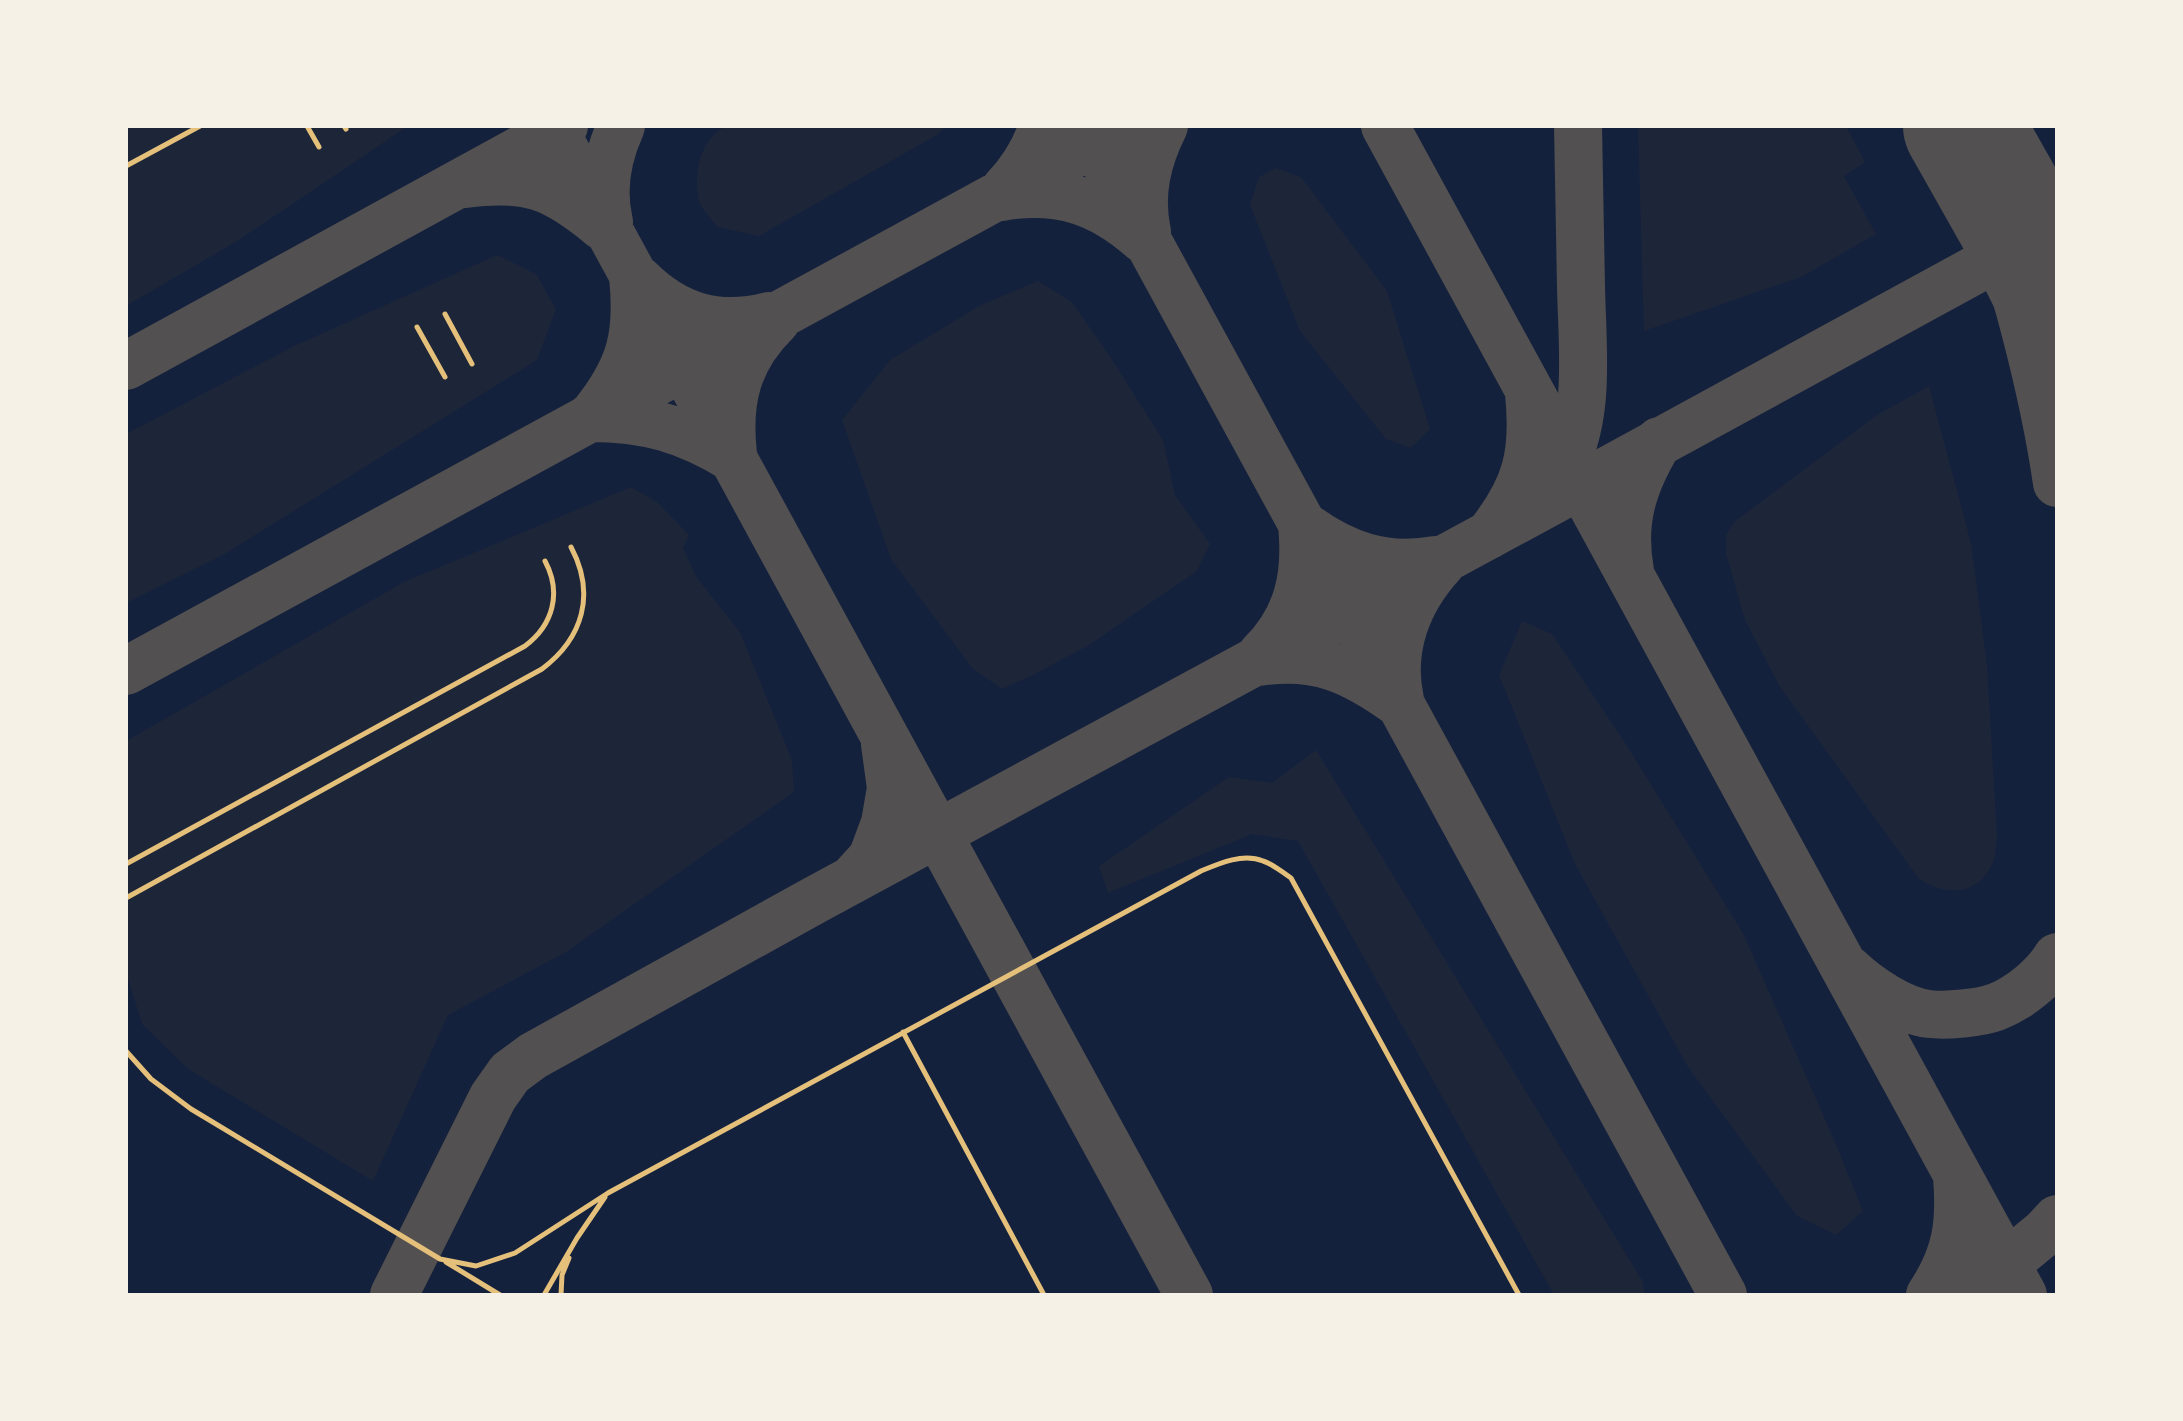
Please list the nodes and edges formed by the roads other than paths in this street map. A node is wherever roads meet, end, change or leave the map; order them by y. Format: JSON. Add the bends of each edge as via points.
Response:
{"nodes":[{"id":1,"x":200,"y":126,"type":"edge"},
{"id":2,"x":307,"y":126,"type":"edge"},
{"id":3,"x":319,"y":147,"type":"dead end"},
{"id":4,"x":126,"y":166,"type":"edge"},
{"id":5,"x":445,"y":314,"type":"dead end"},
{"id":6,"x":417,"y":327,"type":"dead end"},
{"id":7,"x":472,"y":364,"type":"dead end"},
{"id":8,"x":445,"y":377,"type":"dead end"},
{"id":9,"x":571,"y":547,"type":"dead end"},
{"id":10,"x":545,"y":561,"type":"dead end"},
{"id":11,"x":126,"y":864,"type":"edge"},
{"id":12,"x":126,"y":898,"type":"edge"},
{"id":13,"x":903,"y":1032,"type":"junction"},
{"id":14,"x":126,"y":1051,"type":"edge"},
{"id":15,"x":608,"y":1193,"type":"junction"},
{"id":16,"x":577,"y":1238,"type":"junction"},
{"id":17,"x":440,"y":1259,"type":"junction"},
{"id":18,"x":497,"y":1294,"type":"edge"},
{"id":19,"x":544,"y":1295,"type":"edge"},
{"id":20,"x":561,"y":1295,"type":"edge"},
{"id":21,"x":1044,"y":1295,"type":"edge"},
{"id":22,"x":1519,"y":1295,"type":"edge"}],
"edges":[{"from":1,"to":4,"type":"lane"},
{"from":2,"to":3,"type":"lane"},
{"from":5,"to":7,"type":"lane"},
{"from":6,"to":8,"type":"lane"},
{"from":9,"to":12,"type":"lane","via":[[584,600],[575,632],[556,658]]},
{"from":10,"to":11,"type":"lane","via":[[554,586],[552,609],[542,630],[525,646]]},
{"from":13,"to":15,"type":"lane"},
{"from":13,"to":21,"type":"lane"},
{"from":13,"to":22,"type":"lane","via":[[1201,871],[1225,861],[1263,860],[1291,878]]},
{"from":14,"to":17,"type":"lane","via":[[151,1079],[191,1109]]},
{"from":15,"to":16,"type":"lane"},
{"from":15,"to":17,"type":"lane","via":[[515,1253],[476,1266]]},
{"from":16,"to":19,"type":"lane"},
{"from":16,"to":20,"type":"lane","via":[[562,1275]]},
{"from":17,"to":18,"type":"lane"}]}
